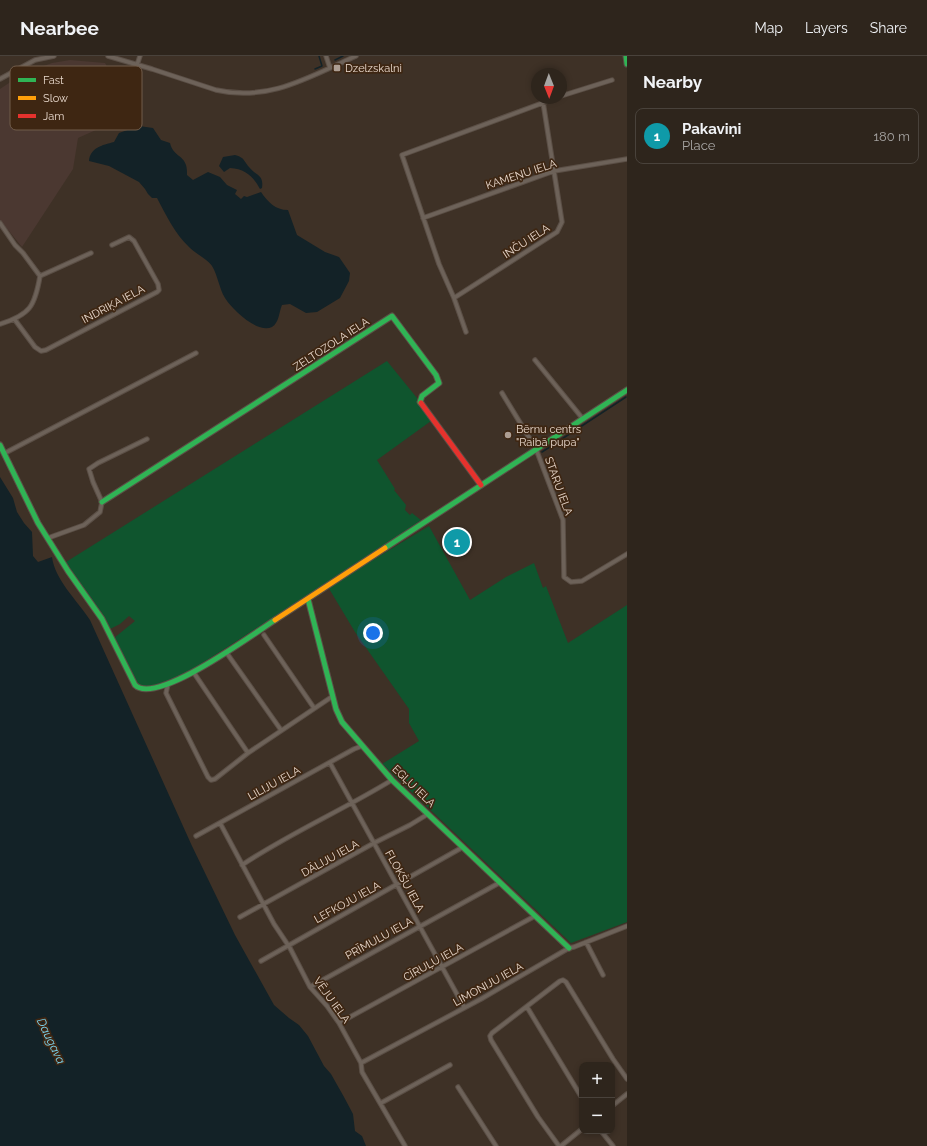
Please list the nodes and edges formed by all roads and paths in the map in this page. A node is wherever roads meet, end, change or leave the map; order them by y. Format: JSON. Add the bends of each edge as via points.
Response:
{"nodes":[{"id":1,"x":54,"y":56,"type":"edge"},
{"id":2,"x":108,"y":56,"type":"edge"},
{"id":3,"x":140,"y":56,"type":"edge"},
{"id":4,"x":326,"y":56,"type":"edge"},
{"id":5,"x":356,"y":56,"type":"edge"},
{"id":6,"x":626,"y":56,"type":"edge"},
{"id":7,"x":627,"y":64,"type":"edge"},
{"id":8,"x":137,"y":65,"type":"junction"},
{"id":9,"x":23,"y":66,"type":"edge"},
{"id":10,"x":140,"y":66,"type":"edge"},
{"id":11,"x":142,"y":67,"type":"edge"},
{"id":12,"x":330,"y":68,"type":"junction"},
{"id":13,"x":10,"y":73,"type":"edge"},
{"id":14,"x":0,"y":80,"type":"edge"},
{"id":15,"x":612,"y":80,"type":"dead end"},
{"id":16,"x":567,"y":94,"type":"edge"},
{"id":17,"x":538,"y":104,"type":"edge"},
{"id":18,"x":543,"y":104,"type":"edge"},
{"id":19,"x":627,"y":159,"type":"edge"},
{"id":20,"x":554,"y":171,"type":"junction"},
{"id":21,"x":423,"y":218,"type":"junction"},
{"id":22,"x":0,"y":223,"type":"edge"},
{"id":23,"x":112,"y":245,"type":"dead end"},
{"id":24,"x":91,"y":254,"type":"dead end"},
{"id":25,"x":40,"y":276,"type":"junction"},
{"id":26,"x":454,"y":298,"type":"junction"},
{"id":27,"x":15,"y":320,"type":"junction"},
{"id":28,"x":0,"y":324,"type":"edge"},
{"id":29,"x":466,"y":332,"type":"dead end"},
{"id":30,"x":196,"y":353,"type":"dead end"},
{"id":31,"x":535,"y":360,"type":"dead end"},
{"id":32,"x":627,"y":390,"type":"edge"},
{"id":33,"x":502,"y":393,"type":"dead end"},
{"id":34,"x":582,"y":419,"type":"junction"},
{"id":35,"x":147,"y":439,"type":"dead end"},
{"id":36,"x":0,"y":445,"type":"edge"},
{"id":37,"x":536,"y":449,"type":"junction"},
{"id":38,"x":5,"y":453,"type":"junction"},
{"id":39,"x":482,"y":485,"type":"junction"},
{"id":40,"x":102,"y":502,"type":"junction"},
{"id":41,"x":48,"y":538,"type":"junction"},
{"id":42,"x":627,"y":554,"type":"edge"},
{"id":43,"x":308,"y":599,"type":"junction"},
{"id":44,"x":264,"y":635,"type":"dead end"},
{"id":45,"x":226,"y":652,"type":"junction"},
{"id":46,"x":194,"y":673,"type":"junction"},
{"id":47,"x":168,"y":684,"type":"junction"},
{"id":48,"x":333,"y":696,"type":"junction"},
{"id":49,"x":314,"y":708,"type":"junction"},
{"id":50,"x":281,"y":730,"type":"junction"},
{"id":51,"x":362,"y":746,"type":"junction"},
{"id":52,"x":248,"y":753,"type":"junction"},
{"id":53,"x":330,"y":762,"type":"junction"},
{"id":54,"x":392,"y":780,"type":"junction"},
{"id":55,"x":352,"y":803,"type":"junction"},
{"id":56,"x":428,"y":814,"type":"junction"},
{"id":57,"x":220,"y":823,"type":"junction"},
{"id":58,"x":196,"y":836,"type":"dead end"},
{"id":59,"x":374,"y":843,"type":"junction"},
{"id":60,"x":464,"y":847,"type":"junction"},
{"id":61,"x":242,"y":865,"type":"junction"},
{"id":62,"x":499,"y":883,"type":"junction"},
{"id":63,"x":397,"y":885,"type":"junction"},
{"id":64,"x":263,"y":905,"type":"junction"},
{"id":65,"x":535,"y":916,"type":"junction"},
{"id":66,"x":240,"y":917,"type":"dead end"},
{"id":67,"x":419,"y":926,"type":"junction"},
{"id":68,"x":627,"y":926,"type":"edge"},
{"id":69,"x":586,"y":942,"type":"junction"},
{"id":70,"x":288,"y":946,"type":"junction"},
{"id":71,"x":570,"y":948,"type":"junction"},
{"id":72,"x":261,"y":961,"type":"dead end"},
{"id":73,"x":442,"y":967,"type":"junction"},
{"id":74,"x":603,"y":975,"type":"dead end"},
{"id":75,"x":310,"y":987,"type":"junction"},
{"id":76,"x":464,"y":1007,"type":"junction"},
{"id":77,"x":527,"y":1007,"type":"junction"},
{"id":78,"x":339,"y":1024,"type":"junction"},
{"id":79,"x":361,"y":1063,"type":"junction"},
{"id":80,"x":450,"y":1065,"type":"dead end"},
{"id":81,"x":627,"y":1079,"type":"edge"},
{"id":82,"x":458,"y":1087,"type":"dead end"},
{"id":83,"x":579,"y":1093,"type":"edge"},
{"id":84,"x":627,"y":1094,"type":"edge"},
{"id":85,"x":381,"y":1103,"type":"junction"},
{"id":86,"x":615,"y":1104,"type":"edge"},
{"id":87,"x":579,"y":1131,"type":"edge"},
{"id":88,"x":603,"y":1134,"type":"edge"},
{"id":89,"x":404,"y":1146,"type":"edge"},
{"id":90,"x":496,"y":1146,"type":"edge"},
{"id":91,"x":560,"y":1146,"type":"edge"},
{"id":92,"x":613,"y":1146,"type":"edge"}],
"edges":[{"from":1,"to":9,"type":"street","via":[[35,60]]},
{"from":2,"to":8,"type":"street"},
{"from":3,"to":8,"type":"street"},
{"from":4,"to":12,"type":"street"},
{"from":5,"to":12,"type":"street"},
{"from":6,"to":7,"type":"street"},
{"from":8,"to":10,"type":"street"},
{"from":11,"to":12,"type":"street","via":[[226,93],[247,94],[291,85]]},
{"from":13,"to":14,"type":"street"},
{"from":15,"to":16,"type":"street"},
{"from":17,"to":21,"type":"street","via":[[402,154]]},
{"from":18,"to":20,"type":"street","name":"INČU IELA"},
{"from":19,"to":20,"type":"street","name":"KAMEŅU IELA"},
{"from":20,"to":21,"type":"street","name":"KAMEŅU IELA"},
{"from":20,"to":26,"type":"street","name":"INČU IELA","via":[[562,222],[557,232]]},
{"from":21,"to":26,"type":"street"},
{"from":22,"to":25,"type":"street"},
{"from":23,"to":27,"type":"street","name":"INDRIĶA IELA","via":[[129,237],[134,241],[158,284],[157,292],[46,350],[35,347]]},
{"from":24,"to":25,"type":"street"},
{"from":25,"to":27,"type":"street","via":[[38,291],[32,304]]},
{"from":26,"to":29,"type":"street"},
{"from":27,"to":28,"type":"street"},
{"from":30,"to":38,"type":"street"},
{"from":31,"to":34,"type":"street"},
{"from":32,"to":34,"type":"street"},
{"from":33,"to":37,"type":"street"},
{"from":34,"to":37,"type":"street"},
{"from":35,"to":40,"type":"street","via":[[89,469]]},
{"from":36,"to":38,"type":"street"},
{"from":37,"to":39,"type":"street"},
{"from":37,"to":42,"type":"street","name":"STARU IELA","via":[[563,520],[564,577],[571,582],[582,581]]},
{"from":38,"to":41,"type":"street","via":[[38,523]]},
{"from":39,"to":40,"type":"street","name":"ZELTOZOLA IELA","via":[[420,402],[422,396],[439,383],[436,375],[392,316]]},
{"from":39,"to":43,"type":"street"},
{"from":40,"to":41,"type":"street","via":[[100,512],[84,525]]},
{"from":41,"to":47,"type":"street","via":[[102,619],[138,688],[148,690]]},
{"from":43,"to":45,"type":"street"},
{"from":43,"to":48,"type":"street","name":"EGĻU IELA"},
{"from":44,"to":49,"type":"street"},
{"from":45,"to":46,"type":"street"},
{"from":45,"to":50,"type":"street"},
{"from":46,"to":47,"type":"street"},
{"from":46,"to":52,"type":"street"},
{"from":47,"to":52,"type":"street","via":[[166,693],[211,780]]},
{"from":48,"to":49,"type":"street"},
{"from":48,"to":51,"type":"street","name":"EGĻU IELA","via":[[339,717]]},
{"from":49,"to":50,"type":"street"},
{"from":50,"to":52,"type":"street"},
{"from":51,"to":53,"type":"street","name":"LILIJU IELA"},
{"from":51,"to":54,"type":"street","name":"EGĻU IELA"},
{"from":53,"to":55,"type":"street","name":"FLOKŠU IELA"},
{"from":53,"to":57,"type":"street","name":"LILIJU IELA"},
{"from":54,"to":55,"type":"street"},
{"from":54,"to":56,"type":"street","name":"EGĻU IELA"},
{"from":55,"to":59,"type":"street","name":"FLOKŠU IELA"},
{"from":55,"to":61,"type":"street"},
{"from":56,"to":59,"type":"street","name":"DĀLIJU IELA"},
{"from":56,"to":60,"type":"street","name":"EGĻU IELA"},
{"from":57,"to":58,"type":"street","name":"LILIJU IELA"},
{"from":57,"to":61,"type":"street","name":"VĒJU IELA"},
{"from":59,"to":63,"type":"street","name":"FLOKŠU IELA"},
{"from":59,"to":64,"type":"street","name":"DĀLIJU IELA"},
{"from":60,"to":62,"type":"street","name":"EGĻU IELA"},
{"from":60,"to":63,"type":"street","name":"LEFKOJU IELA"},
{"from":61,"to":64,"type":"street","name":"VĒJU IELA"},
{"from":62,"to":65,"type":"street","name":"EGĻU IELA"},
{"from":62,"to":67,"type":"street","name":"PRĪMULU IELA"},
{"from":63,"to":67,"type":"street","name":"FLOKŠU IELA"},
{"from":63,"to":70,"type":"street","name":"LEFKOJU IELA"},
{"from":64,"to":66,"type":"street","name":"DĀLIJU IELA"},
{"from":64,"to":70,"type":"street","name":"VĒJU IELA"},
{"from":65,"to":71,"type":"street","name":"EGĻU IELA"},
{"from":65,"to":73,"type":"street","name":"CĪRUĻU IELA"},
{"from":67,"to":73,"type":"street","name":"FLOKŠU IELA"},
{"from":67,"to":75,"type":"street","name":"PRĪMULU IELA"},
{"from":68,"to":69,"type":"street","name":"LIMONIJU IELA"},
{"from":69,"to":71,"type":"street","name":"LIMONIJU IELA"},
{"from":69,"to":74,"type":"street"},
{"from":70,"to":72,"type":"street","name":"LEFKOJU IELA"},
{"from":70,"to":75,"type":"street","name":"VĒJU IELA"},
{"from":71,"to":76,"type":"street","name":"LIMONIJU IELA"},
{"from":73,"to":76,"type":"street","name":"FLOKŠU IELA"},
{"from":73,"to":78,"type":"street","name":"CĪRUĻU IELA"},
{"from":75,"to":78,"type":"street","name":"VĒJU IELA"},
{"from":76,"to":79,"type":"street","name":"LIMONIJU IELA"},
{"from":77,"to":81,"type":"street","via":[[560,981],[566,982]]},
{"from":77,"to":83,"type":"street"},
{"from":77,"to":91,"type":"street","via":[[490,1036],[538,1117]]},
{"from":78,"to":79,"type":"street","name":"VĒJU IELA"},
{"from":79,"to":85,"type":"street","name":"VĒJU IELA","via":[[362,1072]]},
{"from":80,"to":85,"type":"street"},
{"from":82,"to":90,"type":"street"},
{"from":84,"to":86,"type":"street"},
{"from":85,"to":89,"type":"street","name":"VĒJU IELA"},
{"from":87,"to":91,"type":"street"},
{"from":88,"to":92,"type":"street"}]}
